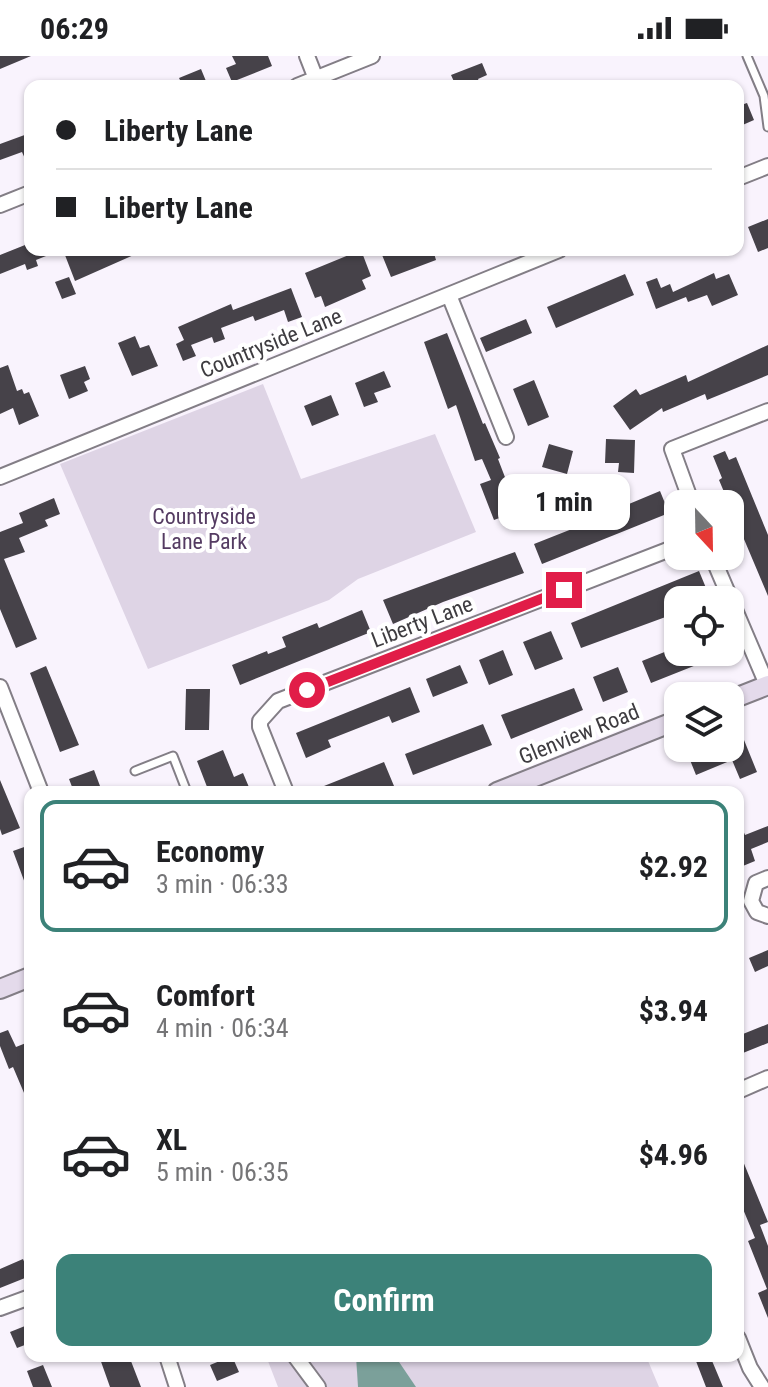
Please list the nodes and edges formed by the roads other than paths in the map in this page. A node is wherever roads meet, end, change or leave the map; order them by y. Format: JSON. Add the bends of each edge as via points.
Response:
{"nodes":[{"id":1,"x":307,"y":56,"type":"edge"},
{"id":2,"x":372,"y":56,"type":"edge"},
{"id":3,"x":747,"y":56,"type":"edge"},
{"id":4,"x":316,"y":79,"type":"joint"},
{"id":5,"x":768,"y":127,"type":"edge"},
{"id":6,"x":768,"y":166,"type":"edge"},
{"id":7,"x":744,"y":176,"type":"edge"},
{"id":8,"x":24,"y":195,"type":"edge"},
{"id":9,"x":0,"y":205,"type":"edge"},
{"id":10,"x":544,"y":256,"type":"edge"},
{"id":11,"x":449,"y":295,"type":"junction"},
{"id":12,"x":768,"y":411,"type":"edge"},
{"id":13,"x":506,"y":437,"type":"dead end"},
{"id":14,"x":0,"y":477,"type":"edge"},
{"id":15,"x":687,"y":490,"type":"edge"},
{"id":16,"x":664,"y":551,"type":"edge"},
{"id":17,"x":718,"y":570,"type":"edge"},
{"id":18,"x":768,"y":686,"type":"edge"},
{"id":19,"x":0,"y":687,"type":"edge"},
{"id":20,"x":744,"y":695,"type":"edge"},
{"id":21,"x":4,"y":710,"type":"edge"},
{"id":22,"x":664,"y":726,"type":"edge"},
{"id":23,"x":135,"y":771,"type":"dead end"},
{"id":24,"x":38,"y":786,"type":"edge"},
{"id":25,"x":185,"y":786,"type":"edge"},
{"id":26,"x":284,"y":786,"type":"edge"},
{"id":27,"x":512,"y":786,"type":"edge"},
{"id":28,"x":768,"y":878,"type":"edge"},
{"id":29,"x":768,"y":916,"type":"edge"},
{"id":30,"x":24,"y":979,"type":"edge"},
{"id":31,"x":0,"y":989,"type":"edge"},
{"id":32,"x":768,"y":1078,"type":"edge"},
{"id":33,"x":744,"y":1088,"type":"edge"},
{"id":34,"x":24,"y":1299,"type":"edge"},
{"id":35,"x":0,"y":1308,"type":"edge"},
{"id":36,"x":744,"y":1353,"type":"edge"},
{"id":37,"x":169,"y":1362,"type":"edge"},
{"id":38,"x":299,"y":1362,"type":"edge"},
{"id":39,"x":177,"y":1387,"type":"edge"},
{"id":40,"x":318,"y":1387,"type":"edge"},
{"id":41,"x":762,"y":1387,"type":"edge"}],
"edges":[{"from":1,"to":4,"type":"street"},
{"from":2,"to":4,"type":"street"},
{"from":3,"to":5,"type":"lane","via":[[764,96]]},
{"from":6,"to":7,"type":"street"},
{"from":8,"to":9,"type":"street"},
{"from":10,"to":11,"type":"street","name":"Countryside Lane"},
{"from":11,"to":13,"type":"street"},
{"from":11,"to":14,"type":"street","name":"Countryside Lane"},
{"from":12,"to":15,"type":"street","via":[[672,449]]},
{"from":16,"to":26,"type":"street","name":"Liberty Lane","via":[[278,701],[260,727]]},
{"from":17,"to":18,"type":"street"},
{"from":18,"to":20,"type":"main road"},
{"from":19,"to":21,"type":"street"},
{"from":21,"to":24,"type":"street"},
{"from":22,"to":27,"type":"main road","name":"Glenview Road"},
{"from":23,"to":25,"type":"lane","via":[[173,756]]},
{"from":28,"to":29,"type":"street","via":[[756,883],[751,895],[757,912]]},
{"from":30,"to":31,"type":"main road"},
{"from":32,"to":33,"type":"street"},
{"from":34,"to":35,"type":"street"},
{"from":36,"to":41,"type":"street"},
{"from":37,"to":39,"type":"street"},
{"from":38,"to":40,"type":"street"}]}
